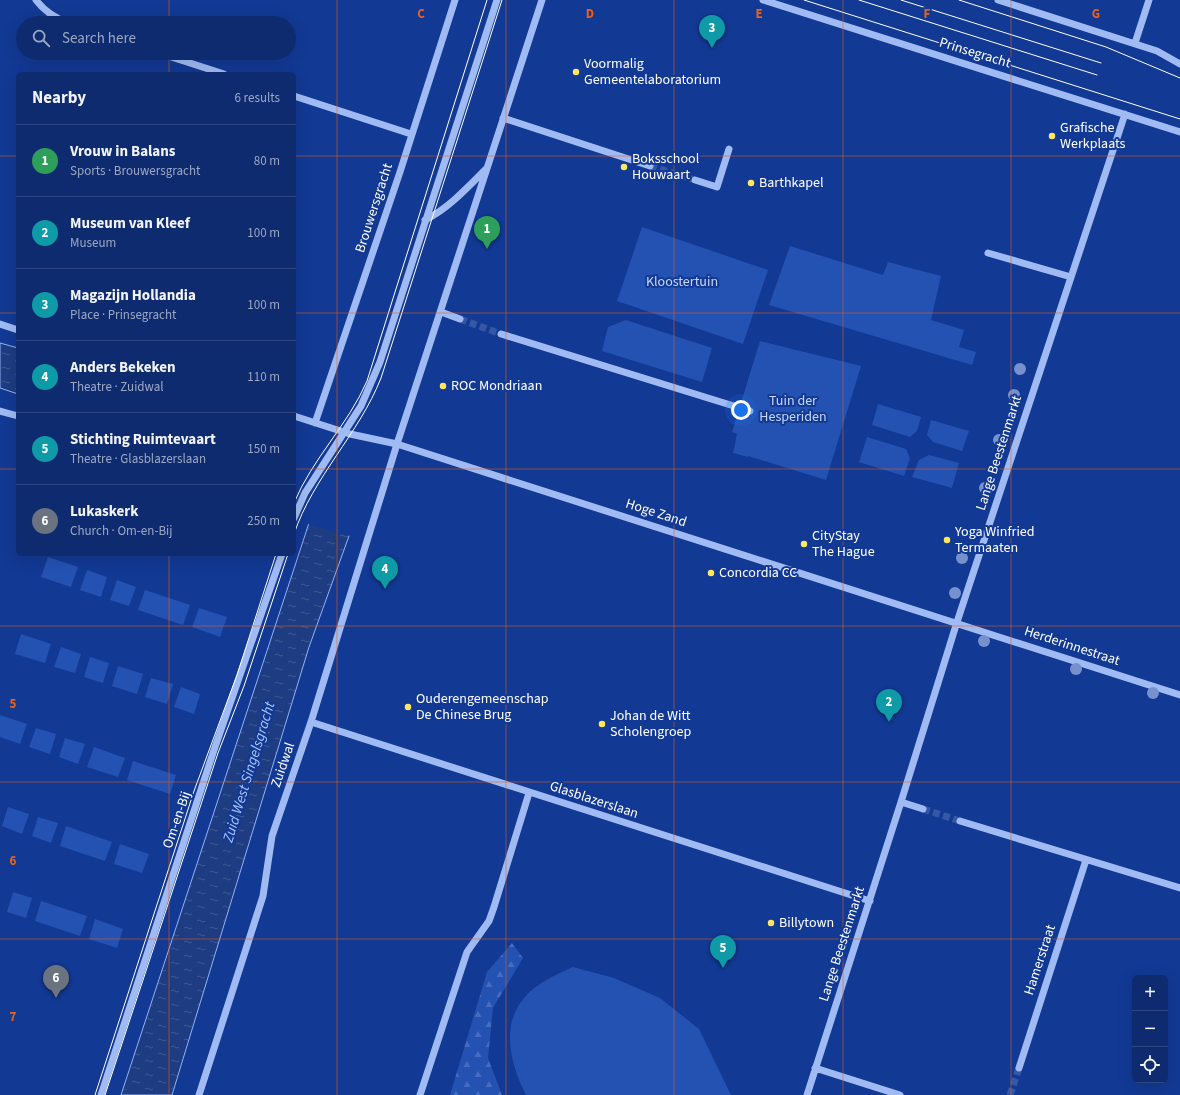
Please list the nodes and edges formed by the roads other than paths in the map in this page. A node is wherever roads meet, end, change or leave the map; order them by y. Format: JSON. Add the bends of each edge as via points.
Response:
{"nodes":[{"id":1,"x":36,"y":0,"type":"edge"},
{"id":2,"x":455,"y":0,"type":"edge"},
{"id":3,"x":497,"y":0,"type":"edge"},
{"id":4,"x":542,"y":0,"type":"edge"},
{"id":5,"x":763,"y":0,"type":"edge"},
{"id":6,"x":998,"y":0,"type":"edge"},
{"id":7,"x":1149,"y":0,"type":"edge"},
{"id":8,"x":53,"y":16,"type":"edge"},
{"id":9,"x":1135,"y":43,"type":"junction"},
{"id":10,"x":181,"y":60,"type":"edge"},
{"id":11,"x":1180,"y":64,"type":"edge"},
{"id":12,"x":218,"y":72,"type":"edge"},
{"id":13,"x":296,"y":97,"type":"edge"},
{"id":14,"x":1125,"y":114,"type":"junction"},
{"id":15,"x":503,"y":118,"type":"junction"},
{"id":16,"x":1180,"y":132,"type":"edge"},
{"id":17,"x":411,"y":134,"type":"junction"},
{"id":18,"x":729,"y":148,"type":"dead end"},
{"id":19,"x":650,"y":166,"type":"tunnel mouth"},
{"id":20,"x":486,"y":169,"type":"junction"},
{"id":21,"x":695,"y":180,"type":"tunnel mouth"},
{"id":22,"x":425,"y":220,"type":"junction"},
{"id":23,"x":988,"y":253,"type":"dead end"},
{"id":24,"x":1071,"y":277,"type":"junction"},
{"id":25,"x":441,"y":312,"type":"junction"},
{"id":26,"x":460,"y":319,"type":"tunnel mouth"},
{"id":27,"x":0,"y":324,"type":"edge"},
{"id":28,"x":16,"y":329,"type":"edge"},
{"id":29,"x":501,"y":334,"type":"tunnel mouth"},
{"id":30,"x":0,"y":411,"type":"edge"},
{"id":31,"x":750,"y":411,"type":"dead end"},
{"id":32,"x":16,"y":415,"type":"edge"},
{"id":33,"x":296,"y":417,"type":"edge"},
{"id":34,"x":315,"y":423,"type":"junction"},
{"id":35,"x":346,"y":433,"type":"junction"},
{"id":36,"x":397,"y":444,"type":"junction"},
{"id":37,"x":297,"y":502,"type":"edge"},
{"id":38,"x":281,"y":556,"type":"edge"},
{"id":39,"x":957,"y":622,"type":"junction"},
{"id":40,"x":1180,"y":695,"type":"edge"},
{"id":41,"x":311,"y":722,"type":"junction"},
{"id":42,"x":529,"y":793,"type":"junction"},
{"id":43,"x":902,"y":802,"type":"junction"},
{"id":44,"x":923,"y":809,"type":"tunnel mouth"},
{"id":45,"x":960,"y":821,"type":"tunnel mouth"},
{"id":46,"x":1086,"y":860,"type":"junction"},
{"id":47,"x":1180,"y":888,"type":"edge"},
{"id":48,"x":870,"y":901,"type":"junction"},
{"id":49,"x":815,"y":1068,"type":"junction"},
{"id":50,"x":1019,"y":1068,"type":"tunnel mouth"},
{"id":51,"x":100,"y":1095,"type":"edge"},
{"id":52,"x":199,"y":1095,"type":"edge"},
{"id":53,"x":420,"y":1095,"type":"edge"},
{"id":54,"x":807,"y":1095,"type":"edge"},
{"id":55,"x":900,"y":1095,"type":"edge"}],
"edges":[{"from":1,"to":8,"type":"street"},
{"from":2,"to":17,"type":"street","name":"Brouwersgracht"},
{"from":3,"to":22,"type":"street"},
{"from":4,"to":15,"type":"street"},
{"from":5,"to":14,"type":"street","name":"Prinsegracht"},
{"from":6,"to":9,"type":"street"},
{"from":7,"to":9,"type":"street"},
{"from":9,"to":11,"type":"street","via":[[1157,51]]},
{"from":10,"to":12,"type":"street"},
{"from":13,"to":17,"type":"street"},
{"from":14,"to":16,"type":"street","name":"Prinsegracht"},
{"from":14,"to":24,"type":"street","name":"Lange Beestenmarkt"},
{"from":15,"to":19,"type":"street"},
{"from":15,"to":20,"type":"street"},
{"from":17,"to":34,"type":"street","name":"Brouwersgracht"},
{"from":18,"to":21,"type":"street","via":[[717,186]]},
{"from":20,"to":22,"type":"street","via":[[460,194]]},
{"from":20,"to":25,"type":"street"},
{"from":22,"to":35,"type":"street","via":[[380,362]]},
{"from":23,"to":24,"type":"street"},
{"from":24,"to":39,"type":"street","name":"Lange Beestenmarkt"},
{"from":25,"to":26,"type":"street"},
{"from":25,"to":36,"type":"street"},
{"from":27,"to":28,"type":"street"},
{"from":29,"to":31,"type":"street"},
{"from":30,"to":32,"type":"street"},
{"from":33,"to":34,"type":"street","name":"Hoge Zand"},
{"from":34,"to":35,"type":"street","name":"Hoge Zand"},
{"from":35,"to":36,"type":"street","name":"Hoge Zand"},
{"from":35,"to":37,"type":"street"},
{"from":36,"to":39,"type":"street","name":"Hoge Zand"},
{"from":36,"to":41,"type":"street","name":"Zuidwal"},
{"from":38,"to":51,"type":"street","name":"Om-en-Bij"},
{"from":39,"to":40,"type":"street","name":"Herderinnestraat"},
{"from":39,"to":43,"type":"street","name":"Lange Beestenmarkt"},
{"from":41,"to":42,"type":"street","name":"Glasblazerslaan"},
{"from":41,"to":52,"type":"street","name":"Zuidwal","via":[[272,836],[263,896]]},
{"from":42,"to":48,"type":"street","name":"Glasblazerslaan"},
{"from":42,"to":53,"type":"street","via":[[489,921],[467,952]]},
{"from":43,"to":44,"type":"street"},
{"from":43,"to":48,"type":"street","name":"Lange Beestenmarkt"},
{"from":45,"to":46,"type":"street"},
{"from":46,"to":47,"type":"street"},
{"from":46,"to":50,"type":"street","name":"Hamerstraat"},
{"from":48,"to":49,"type":"street","name":"Lange Beestenmarkt"},
{"from":49,"to":54,"type":"street","name":"Lange Beestenmarkt"},
{"from":49,"to":55,"type":"street"}]}
